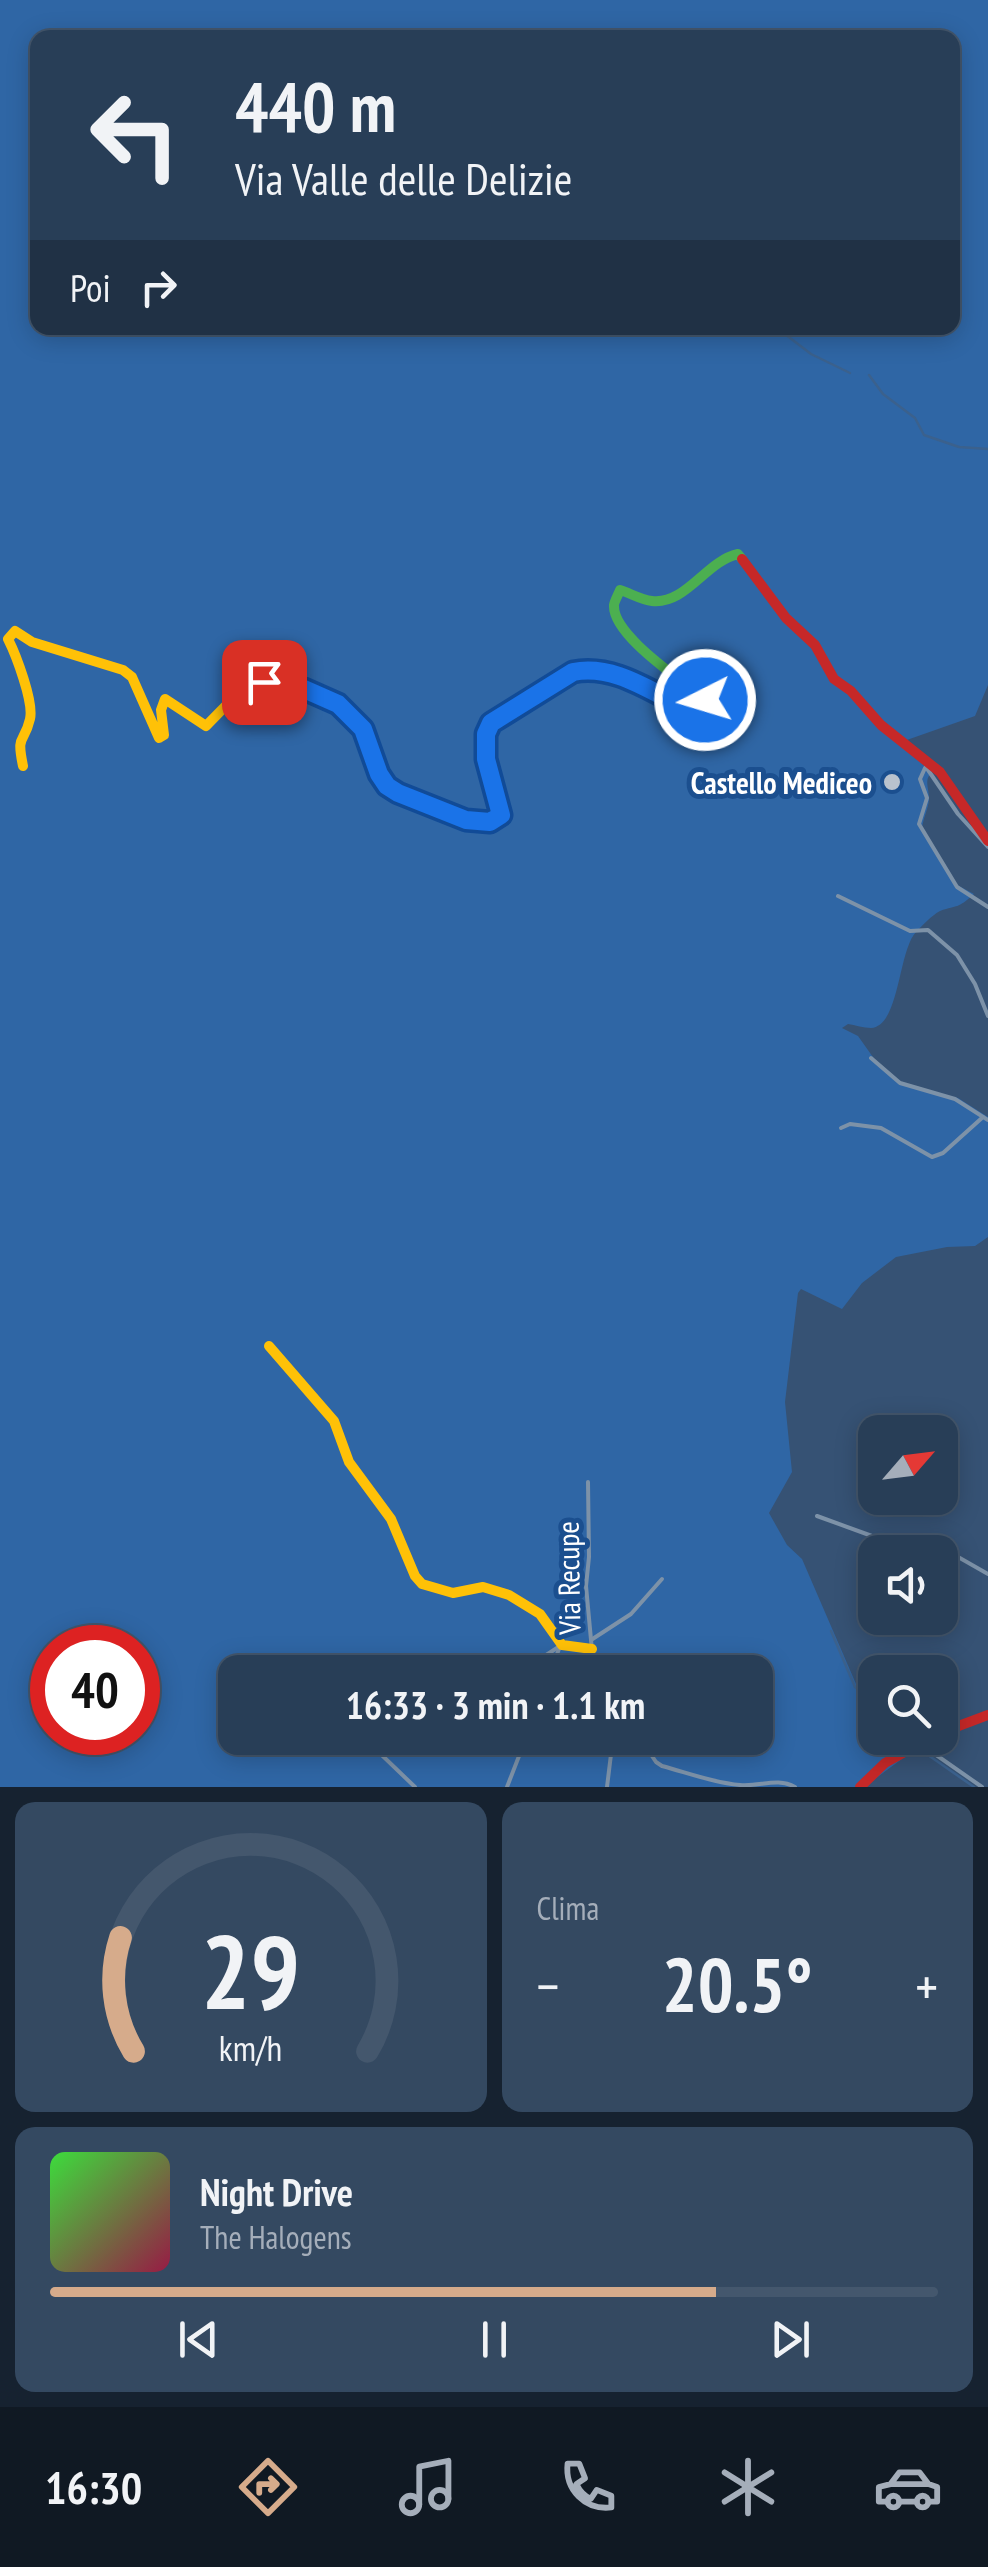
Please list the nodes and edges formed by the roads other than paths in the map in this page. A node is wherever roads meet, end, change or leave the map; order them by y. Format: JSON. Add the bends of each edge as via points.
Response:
{"nodes":[{"id":1,"x":23,"y":766,"type":"dead end"},
{"id":2,"x":927,"y":767,"type":"junction"},
{"id":3,"x":988,"y":844,"type":"edge"},
{"id":4,"x":838,"y":896,"type":"dead end"},
{"id":5,"x":988,"y":907,"type":"edge"},
{"id":6,"x":988,"y":1016,"type":"edge"},
{"id":7,"x":872,"y":1058,"type":"dead end"},
{"id":8,"x":986,"y":1118,"type":"edge"},
{"id":9,"x":841,"y":1128,"type":"dead end"},
{"id":10,"x":269,"y":1346,"type":"dead end"},
{"id":11,"x":588,"y":1482,"type":"dead end"},
{"id":12,"x":817,"y":1516,"type":"dead end"},
{"id":13,"x":988,"y":1574,"type":"edge"},
{"id":14,"x":662,"y":1579,"type":"dead end"},
{"id":15,"x":592,"y":1645,"type":"junction"},
{"id":16,"x":561,"y":1646,"type":"junction"},
{"id":17,"x":547,"y":1655,"type":"edge"},
{"id":18,"x":557,"y":1655,"type":"edge"},
{"id":19,"x":593,"y":1655,"type":"edge"},
{"id":20,"x":988,"y":1715,"type":"edge"},
{"id":21,"x":958,"y":1726,"type":"edge"},
{"id":22,"x":382,"y":1755,"type":"edge"},
{"id":23,"x":520,"y":1755,"type":"edge"},
{"id":24,"x":611,"y":1755,"type":"edge"},
{"id":25,"x":651,"y":1755,"type":"edge"},
{"id":26,"x":899,"y":1755,"type":"edge"},
{"id":27,"x":943,"y":1755,"type":"edge"},
{"id":28,"x":988,"y":1778,"type":"edge"},
{"id":29,"x":415,"y":1787,"type":"edge"},
{"id":30,"x":508,"y":1787,"type":"edge"},
{"id":31,"x":607,"y":1787,"type":"edge"},
{"id":32,"x":795,"y":1787,"type":"edge"},
{"id":33,"x":860,"y":1787,"type":"edge"},
{"id":34,"x":983,"y":1787,"type":"edge"}],
"edges":[{"from":1,"to":2,"type":"street","via":[[18,743],[31,717],[9,635],[20,632],[132,677],[159,738],[165,699],[206,726],[249,682],[316,693],[363,729],[387,786],[447,813],[480,823],[496,820],[501,815],[484,742],[491,723],[573,672],[610,674],[697,713],[708,710],[696,690],[620,624],[610,606],[620,590],[660,600],[738,554],[840,685]]},
{"from":2,"to":3,"type":"street","via":[[947,781]]},
{"from":2,"to":5,"type":"street","via":[[920,779],[926,798],[918,824],[957,888]]},
{"from":4,"to":6,"type":"street","via":[[910,931],[928,930],[958,955]]},
{"from":7,"to":8,"type":"street","via":[[900,1083],[948,1097]]},
{"from":8,"to":9,"type":"street","via":[[932,1157],[881,1128]]},
{"from":10,"to":16,"type":"street","via":[[334,1421],[349,1462],[391,1519],[422,1584],[509,1595],[540,1614]]},
{"from":11,"to":15,"type":"street","name":"Via Recupe"},
{"from":12,"to":13,"type":"street","via":[[872,1536],[930,1542]]},
{"from":14,"to":15,"type":"street"},
{"from":15,"to":16,"type":"street"},
{"from":15,"to":19,"type":"street","name":"Via Recupe"},
{"from":16,"to":17,"type":"street"},
{"from":16,"to":18,"type":"street"},
{"from":20,"to":21,"type":"street"},
{"from":22,"to":29,"type":"street"},
{"from":23,"to":30,"type":"street"},
{"from":24,"to":31,"type":"street"},
{"from":25,"to":32,"type":"street","via":[[662,1766],[722,1783],[782,1781]]},
{"from":26,"to":33,"type":"street"},
{"from":27,"to":34,"type":"street"},
{"from":28,"to":34,"type":"street"}]}
